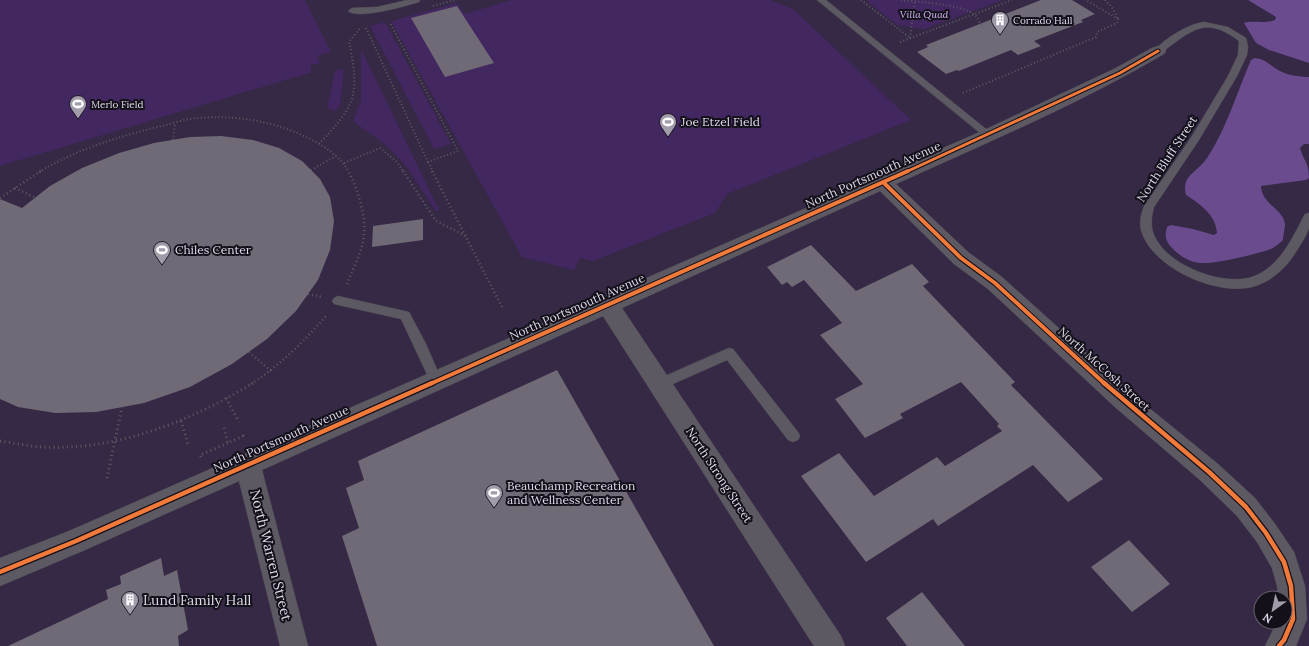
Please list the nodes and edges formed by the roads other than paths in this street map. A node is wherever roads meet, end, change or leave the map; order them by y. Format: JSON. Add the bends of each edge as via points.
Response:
{"nodes":[{"id":1,"x":416,"y":0,"type":"edge"},
{"id":2,"x":821,"y":0,"type":"edge"},
{"id":3,"x":352,"y":11,"type":"dead end"},
{"id":4,"x":1158,"y":51,"type":"joint"},
{"id":5,"x":988,"y":136,"type":"junction"},
{"id":6,"x":883,"y":182,"type":"junction"},
{"id":7,"x":1309,"y":217,"type":"edge"},
{"id":8,"x":338,"y":301,"type":"road end"},
{"id":9,"x":608,"y":305,"type":"junction"},
{"id":10,"x":436,"y":381,"type":"junction"},
{"id":11,"x":660,"y":384,"type":"junction"},
{"id":12,"x":793,"y":436,"type":"dead end"},
{"id":13,"x":247,"y":455,"type":"junction"},
{"id":14,"x":0,"y":572,"type":"edge"},
{"id":15,"x":294,"y":646,"type":"edge"},
{"id":16,"x":831,"y":646,"type":"edge"},
{"id":17,"x":1279,"y":646,"type":"edge"}],
"edges":[{"from":1,"to":3,"type":"lane","via":[[392,7]]},
{"from":2,"to":5,"type":"lane"},
{"from":4,"to":5,"type":"street","name":"North Portsmouth Avenue","via":[[1120,73]]},
{"from":4,"to":7,"type":"lane","name":"North Bluff Street","via":[[1200,24],[1230,30],[1243,40],[1244,45],[1243,54],[1234,73],[1199,135],[1150,206],[1146,218],[1149,236],[1161,253],[1188,272],[1207,280],[1252,283],[1269,274],[1286,258]]},
{"from":5,"to":6,"type":"street","name":"North Portsmouth Avenue"},
{"from":6,"to":9,"type":"street","name":"North Portsmouth Avenue"},
{"from":6,"to":17,"type":"street","name":"North McCosh Street","via":[[961,258],[995,283],[1124,402],[1209,472],[1246,507],[1284,562],[1291,586],[1292,619]]},
{"from":8,"to":10,"type":"lane","via":[[405,315]]},
{"from":9,"to":10,"type":"street","name":"North Portsmouth Avenue"},
{"from":9,"to":11,"type":"street","name":"North Strong Street"},
{"from":10,"to":13,"type":"street","name":"North Portsmouth Avenue"},
{"from":11,"to":12,"type":"lane","via":[[729,353]]},
{"from":11,"to":16,"type":"street","name":"North Strong Street"},
{"from":13,"to":14,"type":"street","name":"North Portsmouth Avenue","via":[[76,541]]},
{"from":13,"to":15,"type":"street","name":"North Warren Street"}]}
